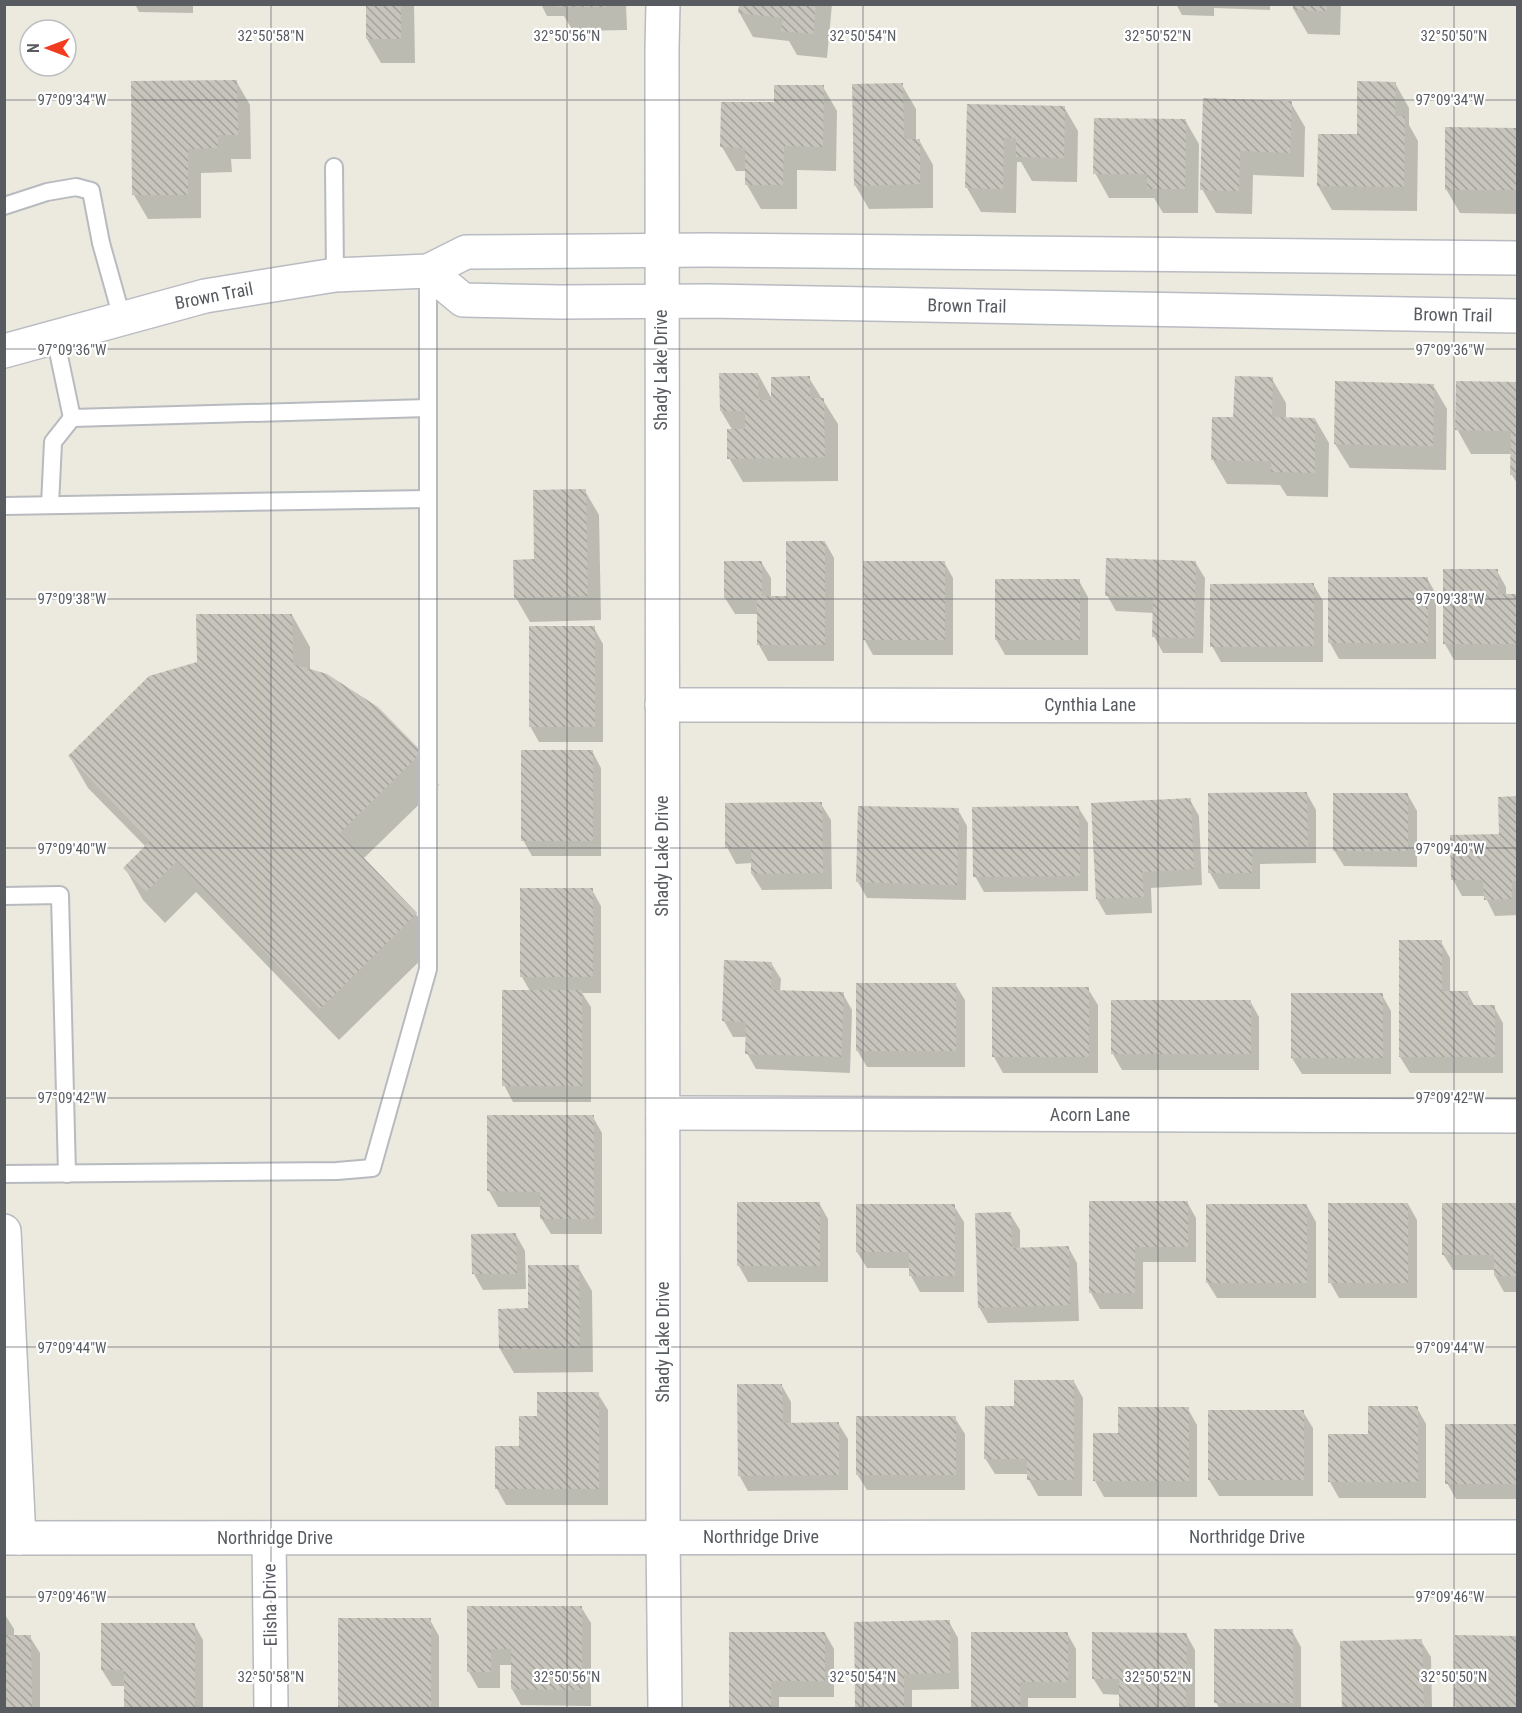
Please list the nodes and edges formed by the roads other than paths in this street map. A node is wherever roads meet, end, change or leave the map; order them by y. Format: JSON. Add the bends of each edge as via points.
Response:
{"nodes":[{"id":1,"x":663,"y":4,"type":"edge"},
{"id":2,"x":334,"y":167,"type":"dead end"},
{"id":3,"x":4,"y":206,"type":"edge"},
{"id":4,"x":661,"y":250,"type":"junction"},
{"id":5,"x":1518,"y":258,"type":"edge"},
{"id":6,"x":428,"y":271,"type":"junction"},
{"id":7,"x":335,"y":275,"type":"junction"},
{"id":8,"x":661,"y":301,"type":"junction"},
{"id":9,"x":1518,"y":316,"type":"edge"},
{"id":10,"x":122,"y":318,"type":"junction"},
{"id":11,"x":55,"y":337,"type":"junction"},
{"id":12,"x":4,"y":351,"type":"edge"},
{"id":13,"x":428,"y":408,"type":"junction"},
{"id":14,"x":72,"y":418,"type":"junction"},
{"id":15,"x":428,"y":499,"type":"junction"},
{"id":16,"x":50,"y":505,"type":"junction"},
{"id":17,"x":4,"y":506,"type":"edge"},
{"id":18,"x":662,"y":705,"type":"junction"},
{"id":19,"x":1518,"y":706,"type":"edge"},
{"id":20,"x":4,"y":896,"type":"edge"},
{"id":21,"x":663,"y":1113,"type":"junction"},
{"id":22,"x":1518,"y":1116,"type":"edge"},
{"id":23,"x":4,"y":1174,"type":"edge"},
{"id":24,"x":67,"y":1174,"type":"junction"},
{"id":25,"x":4,"y":1231,"type":"edge"},
{"id":26,"x":663,"y":1537,"type":"junction"},
{"id":27,"x":1518,"y":1537,"type":"edge"},
{"id":28,"x":12,"y":1538,"type":"edge"},
{"id":29,"x":269,"y":1538,"type":"junction"},
{"id":30,"x":271,"y":1708,"type":"edge"},
{"id":31,"x":665,"y":1708,"type":"edge"}],
"edges":[{"from":1,"to":4,"type":"street","name":"Shady Lake Drive"},
{"from":2,"to":7,"type":"lane"},
{"from":3,"to":10,"type":"lane","via":[[76,187],[91,191]]},
{"from":4,"to":5,"type":"street","name":"Brown Trail"},
{"from":4,"to":6,"type":"street","name":"Brown Trail","via":[[466,252]]},
{"from":4,"to":8,"type":"street","name":"Shady Lake Drive"},
{"from":6,"to":7,"type":"street","name":"Brown Trail"},
{"from":6,"to":8,"type":"street","name":"Brown Trail","via":[[463,300]]},
{"from":6,"to":13,"type":"lane"},
{"from":7,"to":10,"type":"street","name":"Brown Trail","via":[[205,296]]},
{"from":8,"to":9,"type":"street","name":"Brown Trail"},
{"from":8,"to":18,"type":"street","name":"Shady Lake Drive"},
{"from":10,"to":11,"type":"street","name":"Brown Trail"},
{"from":11,"to":12,"type":"street","name":"Brown Trail"},
{"from":11,"to":14,"type":"lane"},
{"from":13,"to":14,"type":"lane"},
{"from":13,"to":15,"type":"lane"},
{"from":14,"to":16,"type":"lane","via":[[53,442]]},
{"from":15,"to":16,"type":"lane"},
{"from":15,"to":24,"type":"lane","via":[[428,969],[372,1168]]},
{"from":16,"to":17,"type":"lane"},
{"from":18,"to":19,"type":"street","name":"Cynthia Lane"},
{"from":18,"to":21,"type":"street","name":"Shady Lake Drive"},
{"from":20,"to":24,"type":"lane","via":[[60,895]]},
{"from":21,"to":22,"type":"street","name":"Acorn Lane"},
{"from":21,"to":26,"type":"street","name":"Shady Lake Drive"},
{"from":23,"to":24,"type":"lane"},
{"from":25,"to":28,"type":"street"},
{"from":26,"to":27,"type":"street","name":"Northridge Drive"},
{"from":26,"to":29,"type":"street","name":"Northridge Drive"},
{"from":26,"to":31,"type":"street","name":"Shady Lake Drive"},
{"from":28,"to":29,"type":"street","name":"Northridge Drive"},
{"from":29,"to":30,"type":"street","name":"Elisha Drive"}]}
